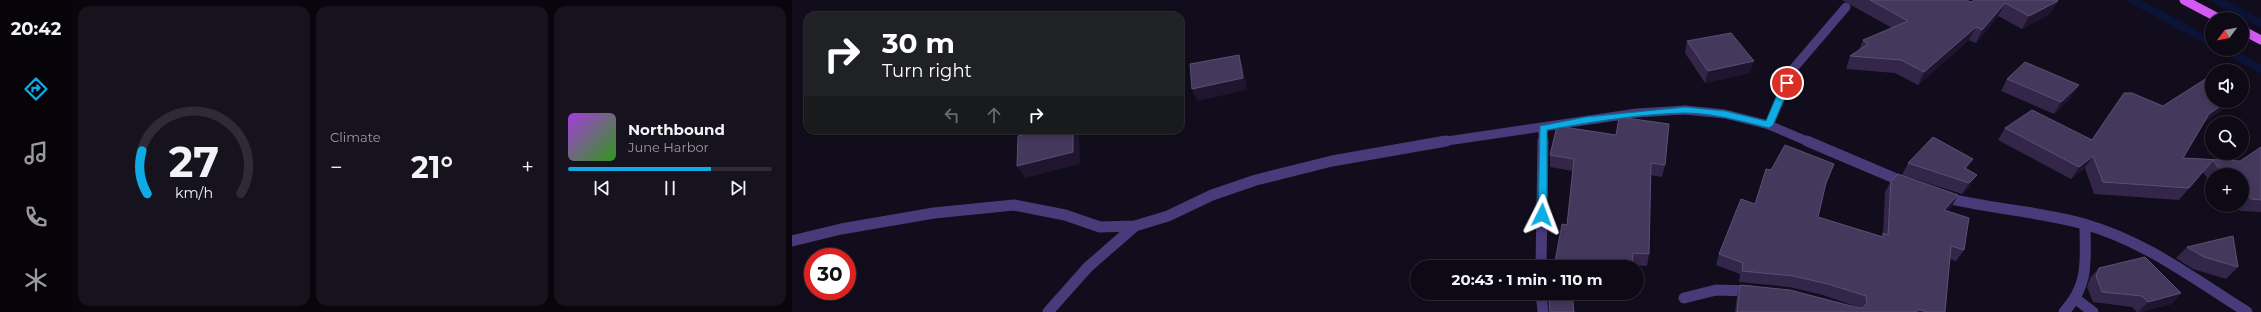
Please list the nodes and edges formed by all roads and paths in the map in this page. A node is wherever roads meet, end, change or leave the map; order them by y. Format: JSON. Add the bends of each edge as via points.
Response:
{"nodes":[{"id":1,"x":2184,"y":0,"type":"edge"},
{"id":2,"x":1846,"y":7,"type":"dead end"},
{"id":3,"x":2207,"y":12,"type":"edge"},
{"id":4,"x":2249,"y":34,"type":"edge"},
{"id":5,"x":2261,"y":40,"type":"edge"},
{"id":6,"x":1769,"y":125,"type":"junction"},
{"id":7,"x":1543,"y":128,"type":"junction"},
{"id":8,"x":1915,"y":187,"type":"edge"},
{"id":9,"x":1930,"y":193,"type":"edge"},
{"id":10,"x":2085,"y":224,"type":"junction"},
{"id":11,"x":1135,"y":226,"type":"junction"},
{"id":12,"x":792,"y":241,"type":"edge"},
{"id":13,"x":1541,"y":260,"type":"edge"},
{"id":14,"x":1763,"y":291,"type":"edge"},
{"id":15,"x":1684,"y":298,"type":"dead end"},
{"id":16,"x":2076,"y":299,"type":"junction"},
{"id":17,"x":1542,"y":300,"type":"edge"},
{"id":18,"x":1048,"y":312,"type":"edge"},
{"id":19,"x":1544,"y":312,"type":"edge"},
{"id":20,"x":2064,"y":312,"type":"edge"},
{"id":21,"x":2093,"y":312,"type":"edge"},
{"id":22,"x":2247,"y":312,"type":"edge"}],
"edges":[{"from":1,"to":3,"type":"main road"},
{"from":2,"to":6,"type":"street","via":[[1793,69]]},
{"from":4,"to":5,"type":"main road"},
{"from":6,"to":7,"type":"street","via":[[1725,114],[1685,110],[1615,116]]},
{"from":6,"to":8,"type":"street"},
{"from":7,"to":11,"type":"street","via":[[1480,135],[1332,161],[1256,180],[1212,195],[1168,216]]},
{"from":7,"to":13,"type":"street"},
{"from":9,"to":10,"type":"street","via":[[1992,209],[2034,212]]},
{"from":10,"to":16,"type":"street","via":[[2085,274]]},
{"from":10,"to":22,"type":"street","via":[[2163,258]]},
{"from":11,"to":12,"type":"street","via":[[1100,227],[1065,215],[1014,205],[934,213],[841,229]]},
{"from":11,"to":18,"type":"street","via":[[1088,267]]},
{"from":14,"to":15,"type":"street","via":[[1716,290]]},
{"from":16,"to":20,"type":"street"},
{"from":16,"to":21,"type":"street"},
{"from":17,"to":19,"type":"street"}]}
